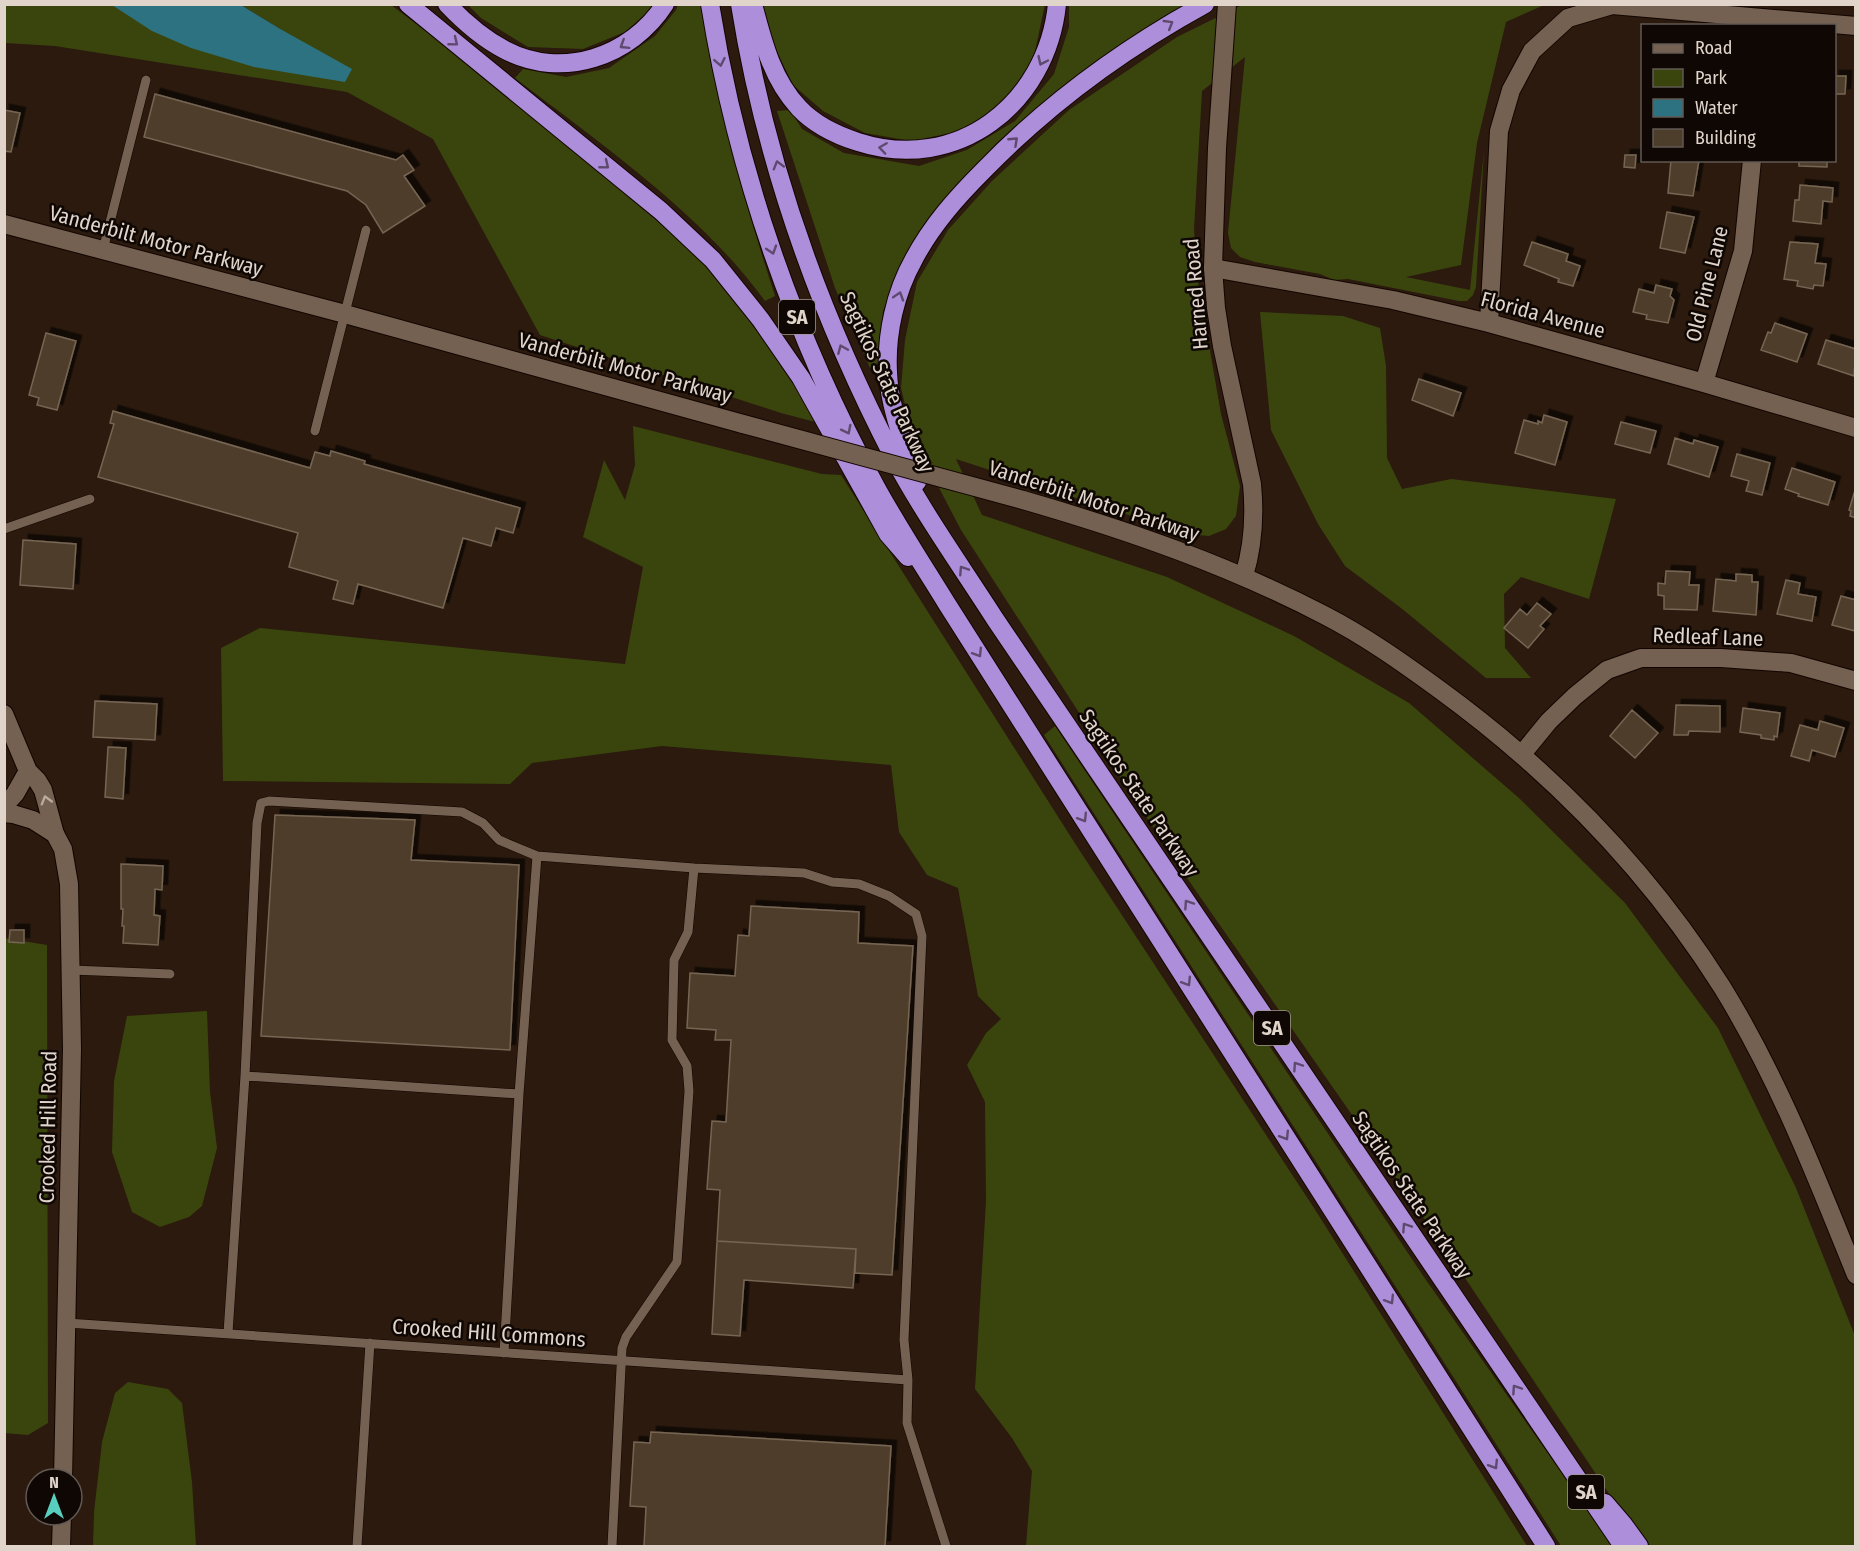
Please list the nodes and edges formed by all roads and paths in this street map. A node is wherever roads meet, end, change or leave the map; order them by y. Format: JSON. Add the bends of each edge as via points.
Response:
{"nodes":[{"id":1,"x":408,"y":4,"type":"edge"},
{"id":2,"x":447,"y":4,"type":"edge"},
{"id":3,"x":665,"y":4,"type":"edge"},
{"id":4,"x":710,"y":4,"type":"edge"},
{"id":5,"x":740,"y":4,"type":"edge"},
{"id":6,"x":753,"y":4,"type":"edge"},
{"id":7,"x":1057,"y":4,"type":"edge"},
{"id":8,"x":1205,"y":4,"type":"edge"},
{"id":9,"x":1227,"y":4,"type":"edge"},
{"id":10,"x":1763,"y":22,"type":"edge"},
{"id":11,"x":1810,"y":24,"type":"edge"},
{"id":12,"x":1836,"y":25,"type":"edge"},
{"id":13,"x":1856,"y":26,"type":"edge"},
{"id":14,"x":146,"y":80,"type":"dead end"},
{"id":15,"x":1752,"y":162,"type":"edge"},
{"id":16,"x":4,"y":224,"type":"edge"},
{"id":17,"x":366,"y":230,"type":"dead end"},
{"id":18,"x":104,"y":250,"type":"junction"},
{"id":19,"x":1213,"y":268,"type":"junction"},
{"id":20,"x":345,"y":314,"type":"junction"},
{"id":21,"x":1489,"y":323,"type":"junction"},
{"id":22,"x":1704,"y":382,"type":"junction"},
{"id":23,"x":1856,"y":428,"type":"edge"},
{"id":24,"x":315,"y":431,"type":"dead end"},
{"id":25,"x":90,"y":499,"type":"dead end"},
{"id":26,"x":926,"y":513,"type":"junction"},
{"id":27,"x":4,"y":529,"type":"edge"},
{"id":28,"x":1244,"y":576,"type":"junction"},
{"id":29,"x":947,"y":604,"type":"junction"},
{"id":30,"x":1856,"y":681,"type":"edge"},
{"id":31,"x":4,"y":714,"type":"edge"},
{"id":32,"x":1522,"y":754,"type":"junction"},
{"id":33,"x":28,"y":771,"type":"junction"},
{"id":34,"x":4,"y":806,"type":"edge"},
{"id":35,"x":4,"y":813,"type":"edge"},
{"id":36,"x":55,"y":834,"type":"junction"},
{"id":37,"x":537,"y":856,"type":"junction"},
{"id":38,"x":694,"y":868,"type":"junction"},
{"id":39,"x":72,"y":970,"type":"junction"},
{"id":40,"x":170,"y":974,"type":"dead end"},
{"id":41,"x":245,"y":1076,"type":"junction"},
{"id":42,"x":519,"y":1094,"type":"junction"},
{"id":43,"x":1856,"y":1275,"type":"edge"},
{"id":44,"x":67,"y":1323,"type":"junction"},
{"id":45,"x":228,"y":1333,"type":"junction"},
{"id":46,"x":370,"y":1343,"type":"junction"},
{"id":47,"x":504,"y":1353,"type":"junction"},
{"id":48,"x":622,"y":1361,"type":"junction"},
{"id":49,"x":908,"y":1380,"type":"junction"},
{"id":50,"x":1548,"y":1437,"type":"junction"},
{"id":51,"x":63,"y":1467,"type":"edge"},
{"id":52,"x":62,"y":1527,"type":"edge"},
{"id":53,"x":61,"y":1546,"type":"edge"},
{"id":54,"x":357,"y":1546,"type":"edge"},
{"id":55,"x":612,"y":1546,"type":"edge"},
{"id":56,"x":946,"y":1546,"type":"edge"},
{"id":57,"x":1546,"y":1546,"type":"edge"},
{"id":58,"x":1623,"y":1546,"type":"edge"},
{"id":59,"x":1639,"y":1546,"type":"edge"}],
"edges":[{"from":1,"to":29,"type":"highway","one_way":true,"via":[[661,211],[712,260],[801,378],[888,534]]},
{"from":3,"to":2,"type":"highway","one_way":true,"via":[[645,29],[623,47],[595,59],[564,63],[533,60],[506,51]]},
{"from":4,"to":29,"type":"highway","number":"SA","one_way":true,"via":[[725,83],[751,183],[798,321],[871,478]]},
{"from":26,"to":5,"type":"highway","name":"Sagtikos State Parkway","number":"SA","one_way":true,"via":[[848,363],[814,277],[773,148]]},
{"from":7,"to":6,"type":"highway","one_way":true,"via":[[1045,57],[1027,89],[1011,107],[970,134],[911,150],[869,146],[814,122],[787,93],[771,63]]},
{"from":26,"to":8,"type":"highway","one_way":true,"via":[[889,391],[888,372],[889,333],[904,279],[914,259],[952,204],[1027,128],[1143,40]]},
{"from":9,"to":19,"type":"main road","name":"Harned Road"},
{"from":10,"to":11,"type":"main road"},
{"from":10,"to":21,"type":"main road","via":[[1612,5],[1568,18],[1532,51],[1511,90],[1499,131]]},
{"from":12,"to":13,"type":"main road"},
{"from":14,"to":18,"type":"lane"},
{"from":15,"to":22,"type":"main road","name":"Old Pine Lane","via":[[1743,251]]},
{"from":16,"to":18,"type":"main road","name":"Vanderbilt Motor Parkway"},
{"from":17,"to":20,"type":"lane"},
{"from":18,"to":20,"type":"main road","name":"Vanderbilt Motor Parkway"},
{"from":19,"to":21,"type":"main road","name":"Florida Avenue","via":[[1393,300]]},
{"from":19,"to":28,"type":"main road","name":"Harned Road","via":[[1222,346],[1252,484],[1252,531]]},
{"from":20,"to":24,"type":"lane"},
{"from":20,"to":28,"type":"main road","name":"Vanderbilt Motor Parkway","bridge":true,"via":[[1023,500],[1121,529]]},
{"from":21,"to":22,"type":"main road","name":"Florida Avenue"},
{"from":22,"to":23,"type":"main road","name":"Florida Avenue"},
{"from":25,"to":27,"type":"lane"},
{"from":50,"to":26,"type":"highway","name":"Sagtikos State Parkway","number":"SA","one_way":true},
{"from":28,"to":32,"type":"main road","name":"Vanderbilt Motor Parkway","via":[[1326,616],[1387,652]]},
{"from":29,"to":57,"type":"highway","number":"SA","one_way":true},
{"from":30,"to":32,"type":"main road","name":"Redleaf Lane","via":[[1791,663],[1641,658],[1607,670],[1575,696]]},
{"from":31,"to":33,"type":"main road","name":"Crooked Hill Road"},
{"from":32,"to":43,"type":"main road","name":"Vanderbilt Motor Parkway","via":[[1577,805],[1646,881],[1722,988],[1792,1119]]},
{"from":33,"to":34,"type":"main road"},
{"from":36,"to":33,"type":"main road","name":"Crooked Hill Road","one_way":true,"via":[[43,790]]},
{"from":35,"to":36,"type":"main road","via":[[33,820]]},
{"from":36,"to":39,"type":"main road","name":"Crooked Hill Road","via":[[68,870]]},
{"from":37,"to":38,"type":"lane"},
{"from":37,"to":41,"type":"lane","via":[[499,840],[483,823],[462,812],[261,803]]},
{"from":37,"to":42,"type":"lane"},
{"from":38,"to":48,"type":"lane","via":[[688,932],[674,960],[672,1040],[687,1066],[689,1091],[677,1262],[626,1337]]},
{"from":38,"to":49,"type":"lane","via":[[804,873],[832,882],[860,884],[889,896],[916,914],[922,936],[904,1340]]},
{"from":39,"to":40,"type":"lane"},
{"from":39,"to":44,"type":"main road","name":"Crooked Hill Road"},
{"from":41,"to":42,"type":"lane"},
{"from":41,"to":45,"type":"lane"},
{"from":42,"to":47,"type":"lane"},
{"from":44,"to":45,"type":"lane","name":"Crooked Hill Commons"},
{"from":44,"to":51,"type":"main road","name":"Crooked Hill Road"},
{"from":45,"to":46,"type":"lane","name":"Crooked Hill Commons"},
{"from":46,"to":47,"type":"lane","name":"Crooked Hill Commons"},
{"from":46,"to":54,"type":"lane"},
{"from":47,"to":48,"type":"lane","name":"Crooked Hill Commons"},
{"from":48,"to":49,"type":"lane","name":"Crooked Hill Commons"},
{"from":48,"to":55,"type":"lane"},
{"from":49,"to":56,"type":"lane","via":[[907,1423]]},
{"from":50,"to":58,"type":"highway","name":"Sagtikos State Parkway","number":"SA"},
{"from":50,"to":59,"type":"highway"},
{"from":52,"to":53,"type":"main road"}]}
